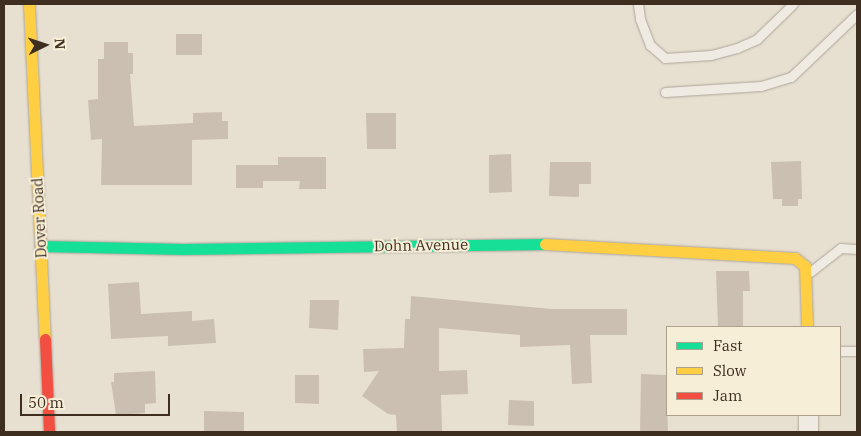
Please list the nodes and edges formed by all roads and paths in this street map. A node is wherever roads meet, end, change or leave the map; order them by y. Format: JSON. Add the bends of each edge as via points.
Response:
{"nodes":[{"id":1,"x":29,"y":4,"type":"edge"},
{"id":2,"x":638,"y":4,"type":"edge"},
{"id":3,"x":793,"y":4,"type":"edge"},
{"id":4,"x":857,"y":14,"type":"edge"},
{"id":5,"x":665,"y":92,"type":"dead end"},
{"id":6,"x":40,"y":246,"type":"junction"},
{"id":7,"x":857,"y":249,"type":"edge"},
{"id":8,"x":806,"y":275,"type":"junction"},
{"id":9,"x":807,"y":326,"type":"edge"},
{"id":10,"x":841,"y":351,"type":"edge"},
{"id":11,"x":857,"y":351,"type":"edge"},
{"id":12,"x":808,"y":416,"type":"edge"},
{"id":13,"x":49,"y":432,"type":"edge"},
{"id":14,"x":808,"y":432,"type":"edge"}],
"edges":[{"from":1,"to":6,"type":"street","name":"Dover Road"},
{"from":2,"to":3,"type":"lane","via":[[640,20],[650,45],[665,58],[711,55],[737,48],[757,39]]},
{"from":4,"to":5,"type":"lane","via":[[791,76],[761,86]]},
{"from":6,"to":8,"type":"street","name":"Dohn Avenue","via":[[183,249],[516,243],[783,255],[800,261]]},
{"from":6,"to":13,"type":"street","name":"Dover Road"},
{"from":7,"to":8,"type":"lane","via":[[841,248]]},
{"from":8,"to":9,"type":"street"},
{"from":10,"to":11,"type":"lane"},
{"from":12,"to":14,"type":"street"}]}
